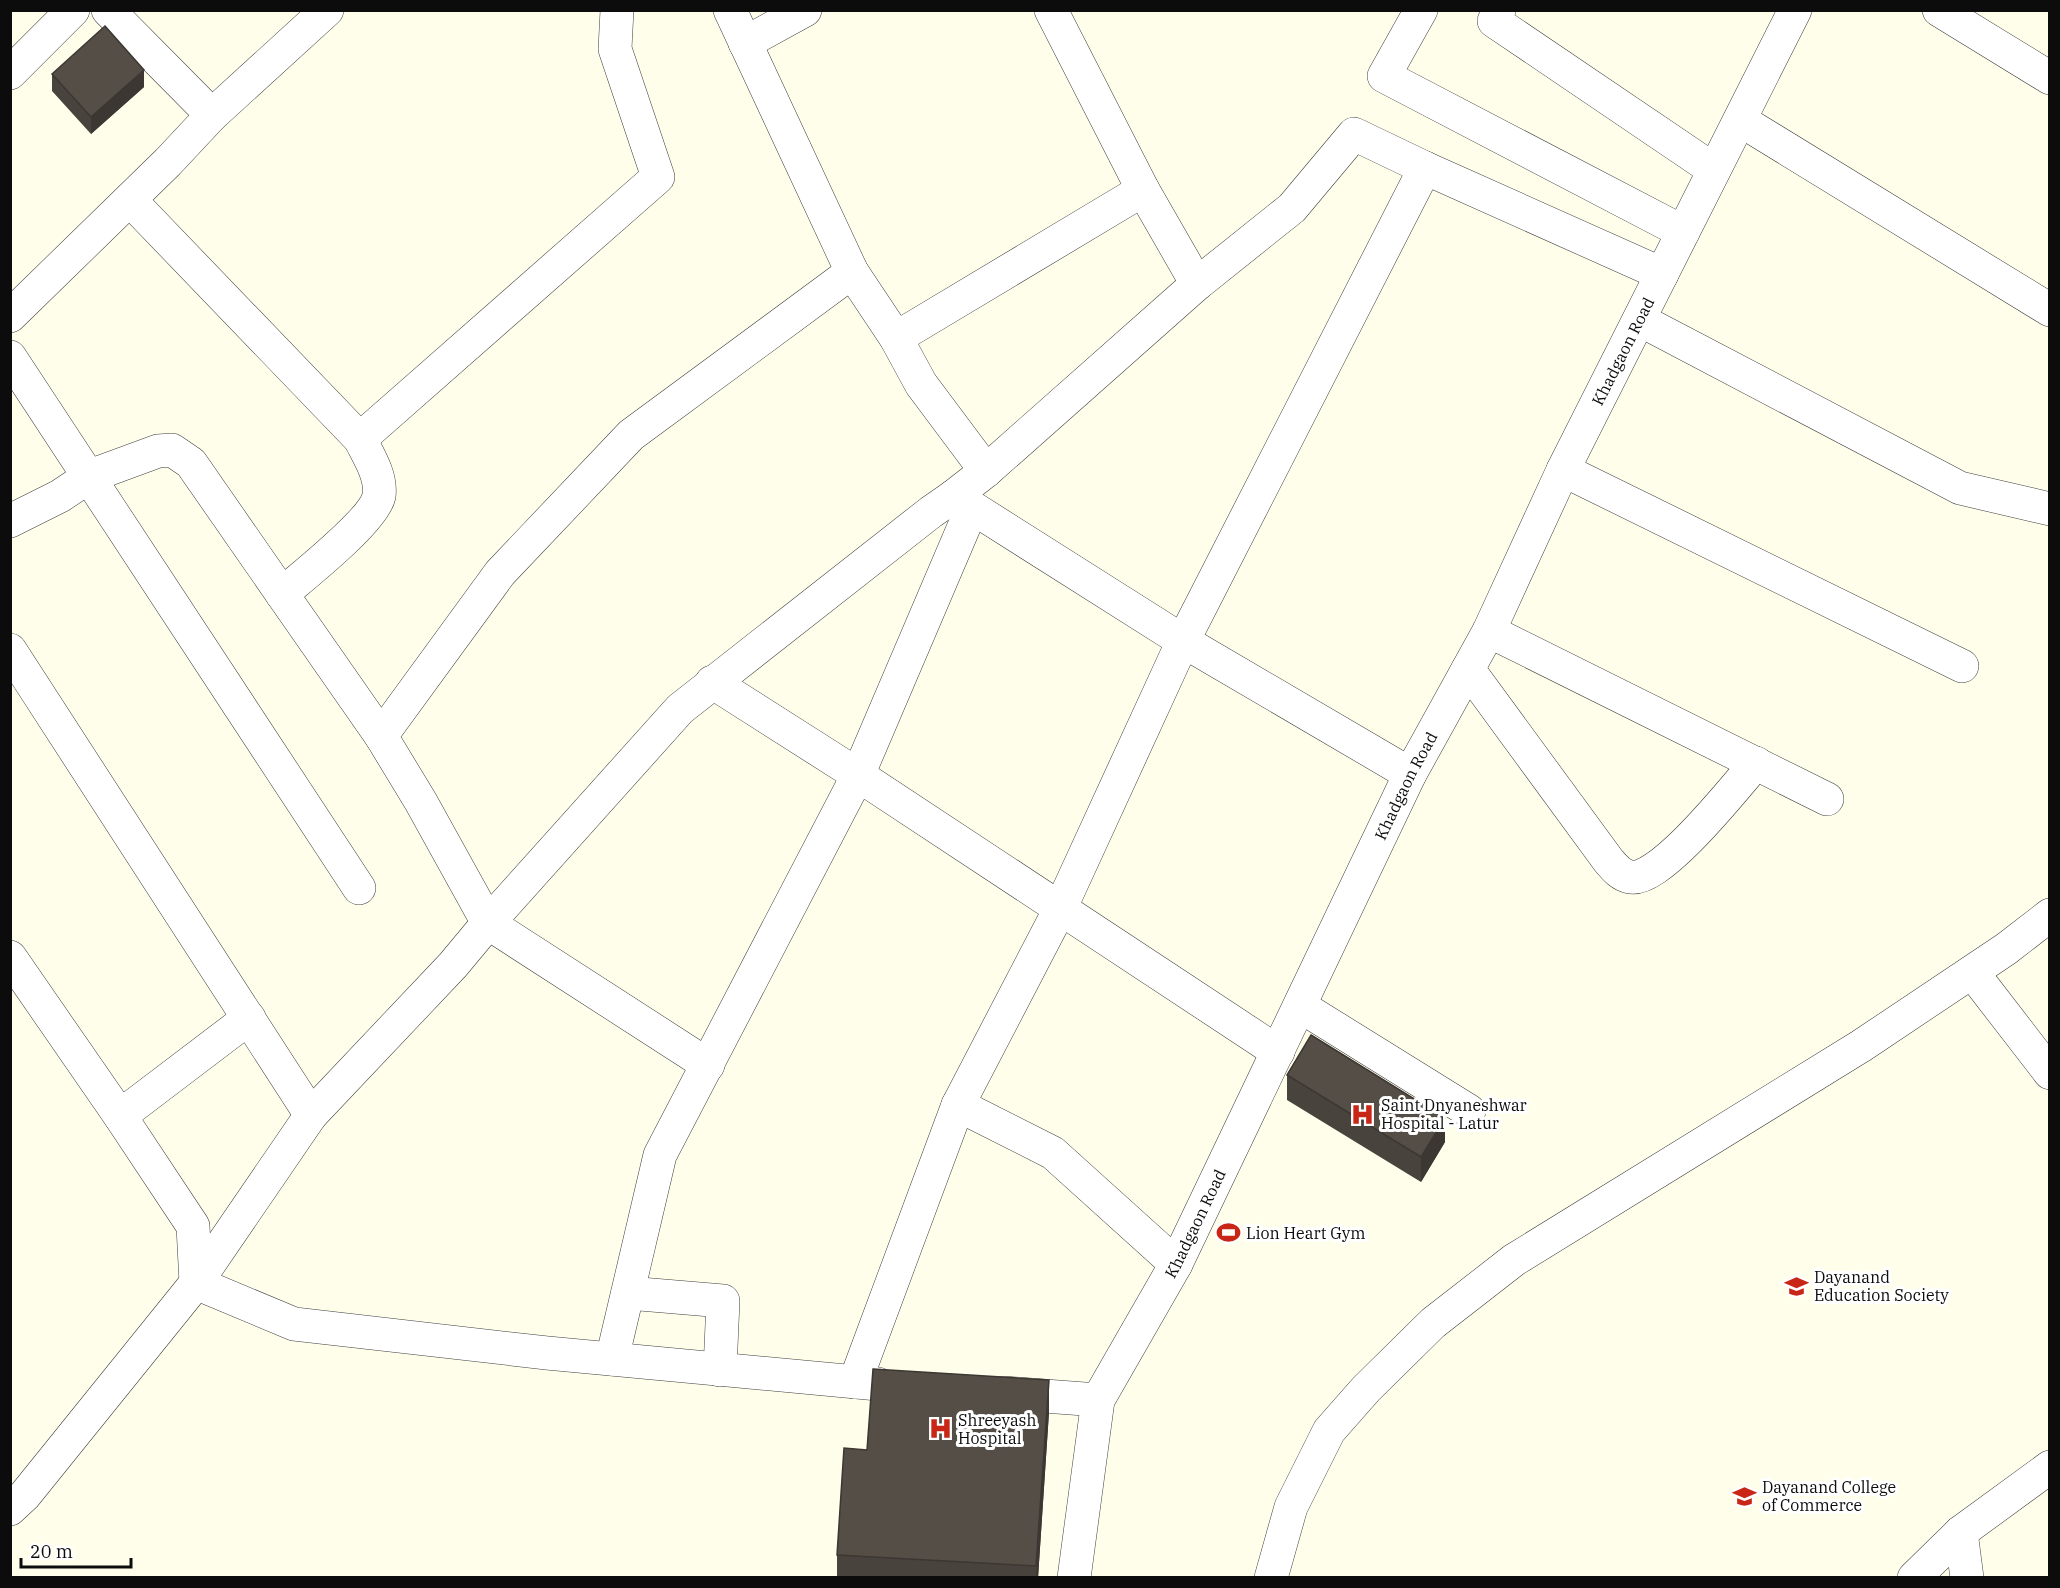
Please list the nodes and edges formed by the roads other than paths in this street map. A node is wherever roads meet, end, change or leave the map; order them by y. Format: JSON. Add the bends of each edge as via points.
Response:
{"nodes":[{"id":1,"x":72,"y":10,"type":"edge"},
{"id":2,"x":108,"y":10,"type":"edge"},
{"id":3,"x":327,"y":10,"type":"edge"},
{"id":4,"x":617,"y":10,"type":"edge"},
{"id":5,"x":730,"y":10,"type":"edge"},
{"id":6,"x":805,"y":10,"type":"edge"},
{"id":7,"x":1051,"y":10,"type":"edge"},
{"id":8,"x":1420,"y":10,"type":"edge"},
{"id":9,"x":1499,"y":10,"type":"edge"},
{"id":10,"x":1795,"y":10,"type":"edge"},
{"id":11,"x":1938,"y":10,"type":"edge"},
{"id":12,"x":745,"y":43,"type":"junction"},
{"id":13,"x":10,"y":73,"type":"edge"},
{"id":14,"x":2049,"y":78,"type":"edge"},
{"id":15,"x":212,"y":115,"type":"junction"},
{"id":16,"x":1740,"y":120,"type":"junction"},
{"id":17,"x":1425,"y":168,"type":"junction"},
{"id":18,"x":1714,"y":170,"type":"junction"},
{"id":19,"x":1143,"y":190,"type":"junction"},
{"id":20,"x":130,"y":200,"type":"junction"},
{"id":21,"x":1683,"y":231,"type":"junction"},
{"id":22,"x":852,"y":272,"type":"junction"},
{"id":23,"x":1662,"y":274,"type":"junction"},
{"id":24,"x":1197,"y":284,"type":"junction"},
{"id":25,"x":2049,"y":310,"type":"edge"},
{"id":26,"x":10,"y":316,"type":"edge"},
{"id":27,"x":1640,"y":320,"type":"junction"},
{"id":28,"x":896,"y":338,"type":"junction"},
{"id":29,"x":10,"y":357,"type":"edge"},
{"id":30,"x":360,"y":439,"type":"junction"},
{"id":31,"x":1563,"y":470,"type":"junction"},
{"id":32,"x":986,"y":471,"type":"junction"},
{"id":33,"x":90,"y":476,"type":"junction"},
{"id":34,"x":963,"y":502,"type":"junction"},
{"id":35,"x":2049,"y":509,"type":"edge"},
{"id":36,"x":10,"y":520,"type":"edge"},
{"id":37,"x":282,"y":594,"type":"junction"},
{"id":38,"x":1489,"y":631,"type":"junction"},
{"id":39,"x":1183,"y":641,"type":"junction"},
{"id":40,"x":10,"y":650,"type":"edge"},
{"id":41,"x":1962,"y":666,"type":"dead end"},
{"id":42,"x":1468,"y":669,"type":"junction"},
{"id":43,"x":712,"y":682,"type":"junction"},
{"id":44,"x":381,"y":736,"type":"junction"},
{"id":45,"x":1756,"y":763,"type":"junction"},
{"id":46,"x":1410,"y":774,"type":"junction"},
{"id":47,"x":858,"y":775,"type":"junction"},
{"id":48,"x":1827,"y":799,"type":"dead end"},
{"id":49,"x":359,"y":888,"type":"dead end"},
{"id":50,"x":1060,"y":909,"type":"junction"},
{"id":51,"x":2049,"y":915,"type":"edge"},
{"id":52,"x":488,"y":923,"type":"junction"},
{"id":53,"x":10,"y":957,"type":"edge"},
{"id":54,"x":1972,"y":972,"type":"junction"},
{"id":55,"x":1300,"y":1005,"type":"junction"},
{"id":56,"x":249,"y":1018,"type":"junction"},
{"id":57,"x":1278,"y":1052,"type":"junction"},
{"id":58,"x":708,"y":1065,"type":"junction"},
{"id":59,"x":2049,"y":1072,"type":"edge"},
{"id":60,"x":958,"y":1105,"type":"junction"},
{"id":61,"x":1469,"y":1111,"type":"dead end"},
{"id":62,"x":120,"y":1116,"type":"junction"},
{"id":63,"x":311,"y":1116,"type":"junction"},
{"id":64,"x":1176,"y":1264,"type":"junction"},
{"id":65,"x":196,"y":1283,"type":"junction"},
{"id":66,"x":628,"y":1293,"type":"junction"},
{"id":67,"x":612,"y":1359,"type":"junction"},
{"id":68,"x":720,"y":1370,"type":"junction"},
{"id":69,"x":855,"y":1382,"type":"junction"},
{"id":70,"x":913,"y":1386,"type":"edge"},
{"id":71,"x":971,"y":1391,"type":"edge"},
{"id":72,"x":1098,"y":1400,"type":"junction"},
{"id":73,"x":2049,"y":1467,"type":"edge"},
{"id":74,"x":10,"y":1509,"type":"edge"},
{"id":75,"x":1961,"y":1532,"type":"junction"},
{"id":76,"x":1074,"y":1578,"type":"edge"},
{"id":77,"x":1271,"y":1578,"type":"edge"},
{"id":78,"x":1914,"y":1578,"type":"edge"},
{"id":79,"x":1967,"y":1578,"type":"edge"}],
"edges":[{"from":1,"to":13,"type":"street"},
{"from":2,"to":15,"type":"street"},
{"from":3,"to":15,"type":"street"},
{"from":4,"to":30,"type":"street","via":[[615,49],[658,177]]},
{"from":5,"to":12,"type":"street"},
{"from":6,"to":12,"type":"street"},
{"from":7,"to":19,"type":"street"},
{"from":8,"to":21,"type":"street","via":[[1384,76]]},
{"from":9,"to":18,"type":"street","via":[[1494,21]]},
{"from":10,"to":16,"type":"street","name":"Khadgaon Road"},
{"from":11,"to":14,"type":"street"},
{"from":12,"to":22,"type":"street"},
{"from":15,"to":20,"type":"street"},
{"from":16,"to":18,"type":"street","name":"Khadgaon Road"},
{"from":16,"to":25,"type":"street"},
{"from":17,"to":23,"type":"street"},
{"from":17,"to":24,"type":"street","via":[[1354,134],[1292,208]]},
{"from":17,"to":39,"type":"street"},
{"from":18,"to":21,"type":"street","name":"Khadgaon Road"},
{"from":19,"to":24,"type":"street"},
{"from":19,"to":28,"type":"street"},
{"from":20,"to":26,"type":"street"},
{"from":20,"to":30,"type":"street"},
{"from":21,"to":23,"type":"street","name":"Khadgaon Road"},
{"from":22,"to":28,"type":"street"},
{"from":22,"to":44,"type":"street","via":[[631,435],[500,573]]},
{"from":23,"to":27,"type":"street","name":"Khadgaon Road"},
{"from":24,"to":32,"type":"street"},
{"from":27,"to":31,"type":"street","name":"Khadgaon Road"},
{"from":27,"to":35,"type":"street","via":[[1960,488]]},
{"from":28,"to":32,"type":"street","via":[[921,384]]},
{"from":29,"to":33,"type":"street"},
{"from":30,"to":37,"type":"street","via":[[376,471],[379,495],[374,508]]},
{"from":31,"to":38,"type":"street","name":"Khadgaon Road"},
{"from":31,"to":41,"type":"street"},
{"from":32,"to":34,"type":"street"},
{"from":33,"to":36,"type":"street","via":[[60,496]]},
{"from":33,"to":37,"type":"street","via":[[158,451],[172,450],[190,462]]},
{"from":33,"to":49,"type":"street"},
{"from":34,"to":39,"type":"street"},
{"from":34,"to":43,"type":"street","via":[[931,512]]},
{"from":34,"to":47,"type":"street"},
{"from":37,"to":44,"type":"street"},
{"from":38,"to":42,"type":"street","name":"Khadgaon Road"},
{"from":38,"to":45,"type":"street"},
{"from":39,"to":46,"type":"street"},
{"from":39,"to":50,"type":"street"},
{"from":40,"to":56,"type":"street"},
{"from":42,"to":45,"type":"street","via":[[1608,860],[1631,877],[1646,875],[1679,849]]},
{"from":42,"to":46,"type":"street","name":"Khadgaon Road"},
{"from":43,"to":47,"type":"street"},
{"from":43,"to":52,"type":"street","via":[[680,709]]},
{"from":44,"to":52,"type":"street"},
{"from":45,"to":48,"type":"street"},
{"from":46,"to":55,"type":"street","name":"Khadgaon Road"},
{"from":47,"to":50,"type":"street"},
{"from":47,"to":58,"type":"street"},
{"from":50,"to":57,"type":"street"},
{"from":50,"to":60,"type":"street"},
{"from":51,"to":54,"type":"street"},
{"from":52,"to":58,"type":"street"},
{"from":52,"to":63,"type":"street"},
{"from":53,"to":62,"type":"street"},
{"from":54,"to":59,"type":"street"},
{"from":54,"to":77,"type":"street","via":[[1861,1047],[1514,1260],[1433,1323],[1329,1431],[1291,1508]]},
{"from":55,"to":57,"type":"street","name":"Khadgaon Road"},
{"from":55,"to":61,"type":"street"},
{"from":56,"to":62,"type":"street"},
{"from":56,"to":63,"type":"street"},
{"from":57,"to":64,"type":"street","name":"Khadgaon Road"},
{"from":58,"to":66,"type":"street","via":[[660,1155]]},
{"from":60,"to":64,"type":"street","via":[[1053,1153]]},
{"from":60,"to":69,"type":"street"},
{"from":62,"to":65,"type":"street","via":[[193,1226]]},
{"from":63,"to":65,"type":"street"},
{"from":64,"to":72,"type":"street","name":"Khadgaon Road"},
{"from":65,"to":67,"type":"street","via":[[294,1324]]},
{"from":65,"to":74,"type":"street"},
{"from":66,"to":67,"type":"street"},
{"from":66,"to":68,"type":"street","via":[[723,1301]]},
{"from":67,"to":68,"type":"street"},
{"from":68,"to":69,"type":"street"},
{"from":69,"to":70,"type":"street"},
{"from":71,"to":72,"type":"street"},
{"from":72,"to":76,"type":"street","name":"Khadgaon Road"},
{"from":73,"to":75,"type":"street"},
{"from":75,"to":78,"type":"street"},
{"from":75,"to":79,"type":"street"}]}
